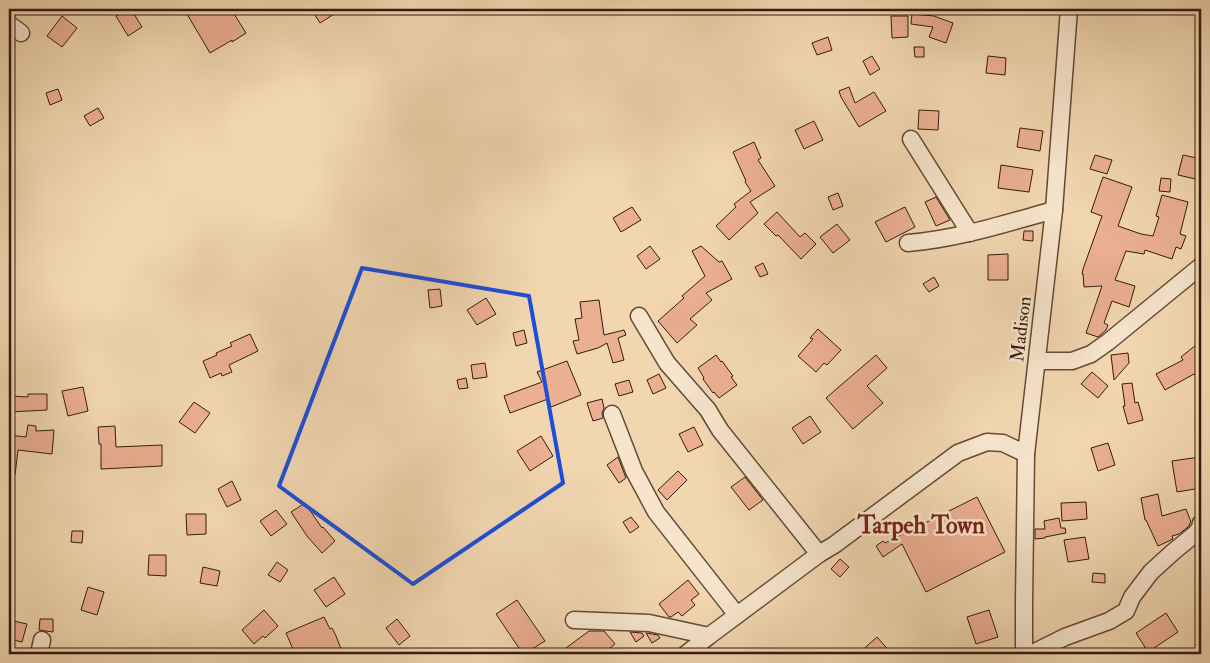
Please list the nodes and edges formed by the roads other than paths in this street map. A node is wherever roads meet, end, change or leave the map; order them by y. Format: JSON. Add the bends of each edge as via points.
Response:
{"nodes":[{"id":1,"x":1069,"y":9,"type":"edge"},
{"id":2,"x":911,"y":139,"type":"dead end"},
{"id":3,"x":1054,"y":210,"type":"junction"},
{"id":4,"x":970,"y":232,"type":"junction"},
{"id":5,"x":908,"y":243,"type":"dead end"},
{"id":6,"x":1201,"y":266,"type":"edge"},
{"id":7,"x":639,"y":316,"type":"dead end"},
{"id":8,"x":1037,"y":361,"type":"junction"},
{"id":9,"x":612,"y":414,"type":"dead end"},
{"id":10,"x":1026,"y":454,"type":"junction"},
{"id":11,"x":1201,"y":523,"type":"edge"},
{"id":12,"x":819,"y":554,"type":"junction"},
{"id":13,"x":738,"y":615,"type":"junction"},
{"id":14,"x":574,"y":620,"type":"dead end"},
{"id":15,"x":709,"y":636,"type":"junction"},
{"id":16,"x":686,"y":654,"type":"edge"},
{"id":17,"x":1024,"y":654,"type":"edge"},
{"id":18,"x":1031,"y":654,"type":"edge"}],
"edges":[{"from":1,"to":3,"type":"street","name":"Madison"},
{"from":2,"to":4,"type":"street"},
{"from":3,"to":4,"type":"street"},
{"from":3,"to":8,"type":"street","name":"Madison"},
{"from":4,"to":5,"type":"street"},
{"from":6,"to":8,"type":"street","via":[[1091,354],[1072,360]]},
{"from":7,"to":12,"type":"street","via":[[667,363],[708,410],[720,430]]},
{"from":8,"to":10,"type":"street","name":"Madison"},
{"from":9,"to":13,"type":"street","via":[[634,471],[656,512]]},
{"from":10,"to":12,"type":"street","via":[[1003,444],[986,442],[958,453]]},
{"from":10,"to":17,"type":"street","name":"Madison"},
{"from":11,"to":18,"type":"street","via":[[1195,534],[1151,572],[1126,611],[1110,621],[1064,637]]},
{"from":12,"to":13,"type":"street"},
{"from":13,"to":15,"type":"street"},
{"from":14,"to":15,"type":"street","via":[[649,623]]},
{"from":15,"to":16,"type":"street"}]}
